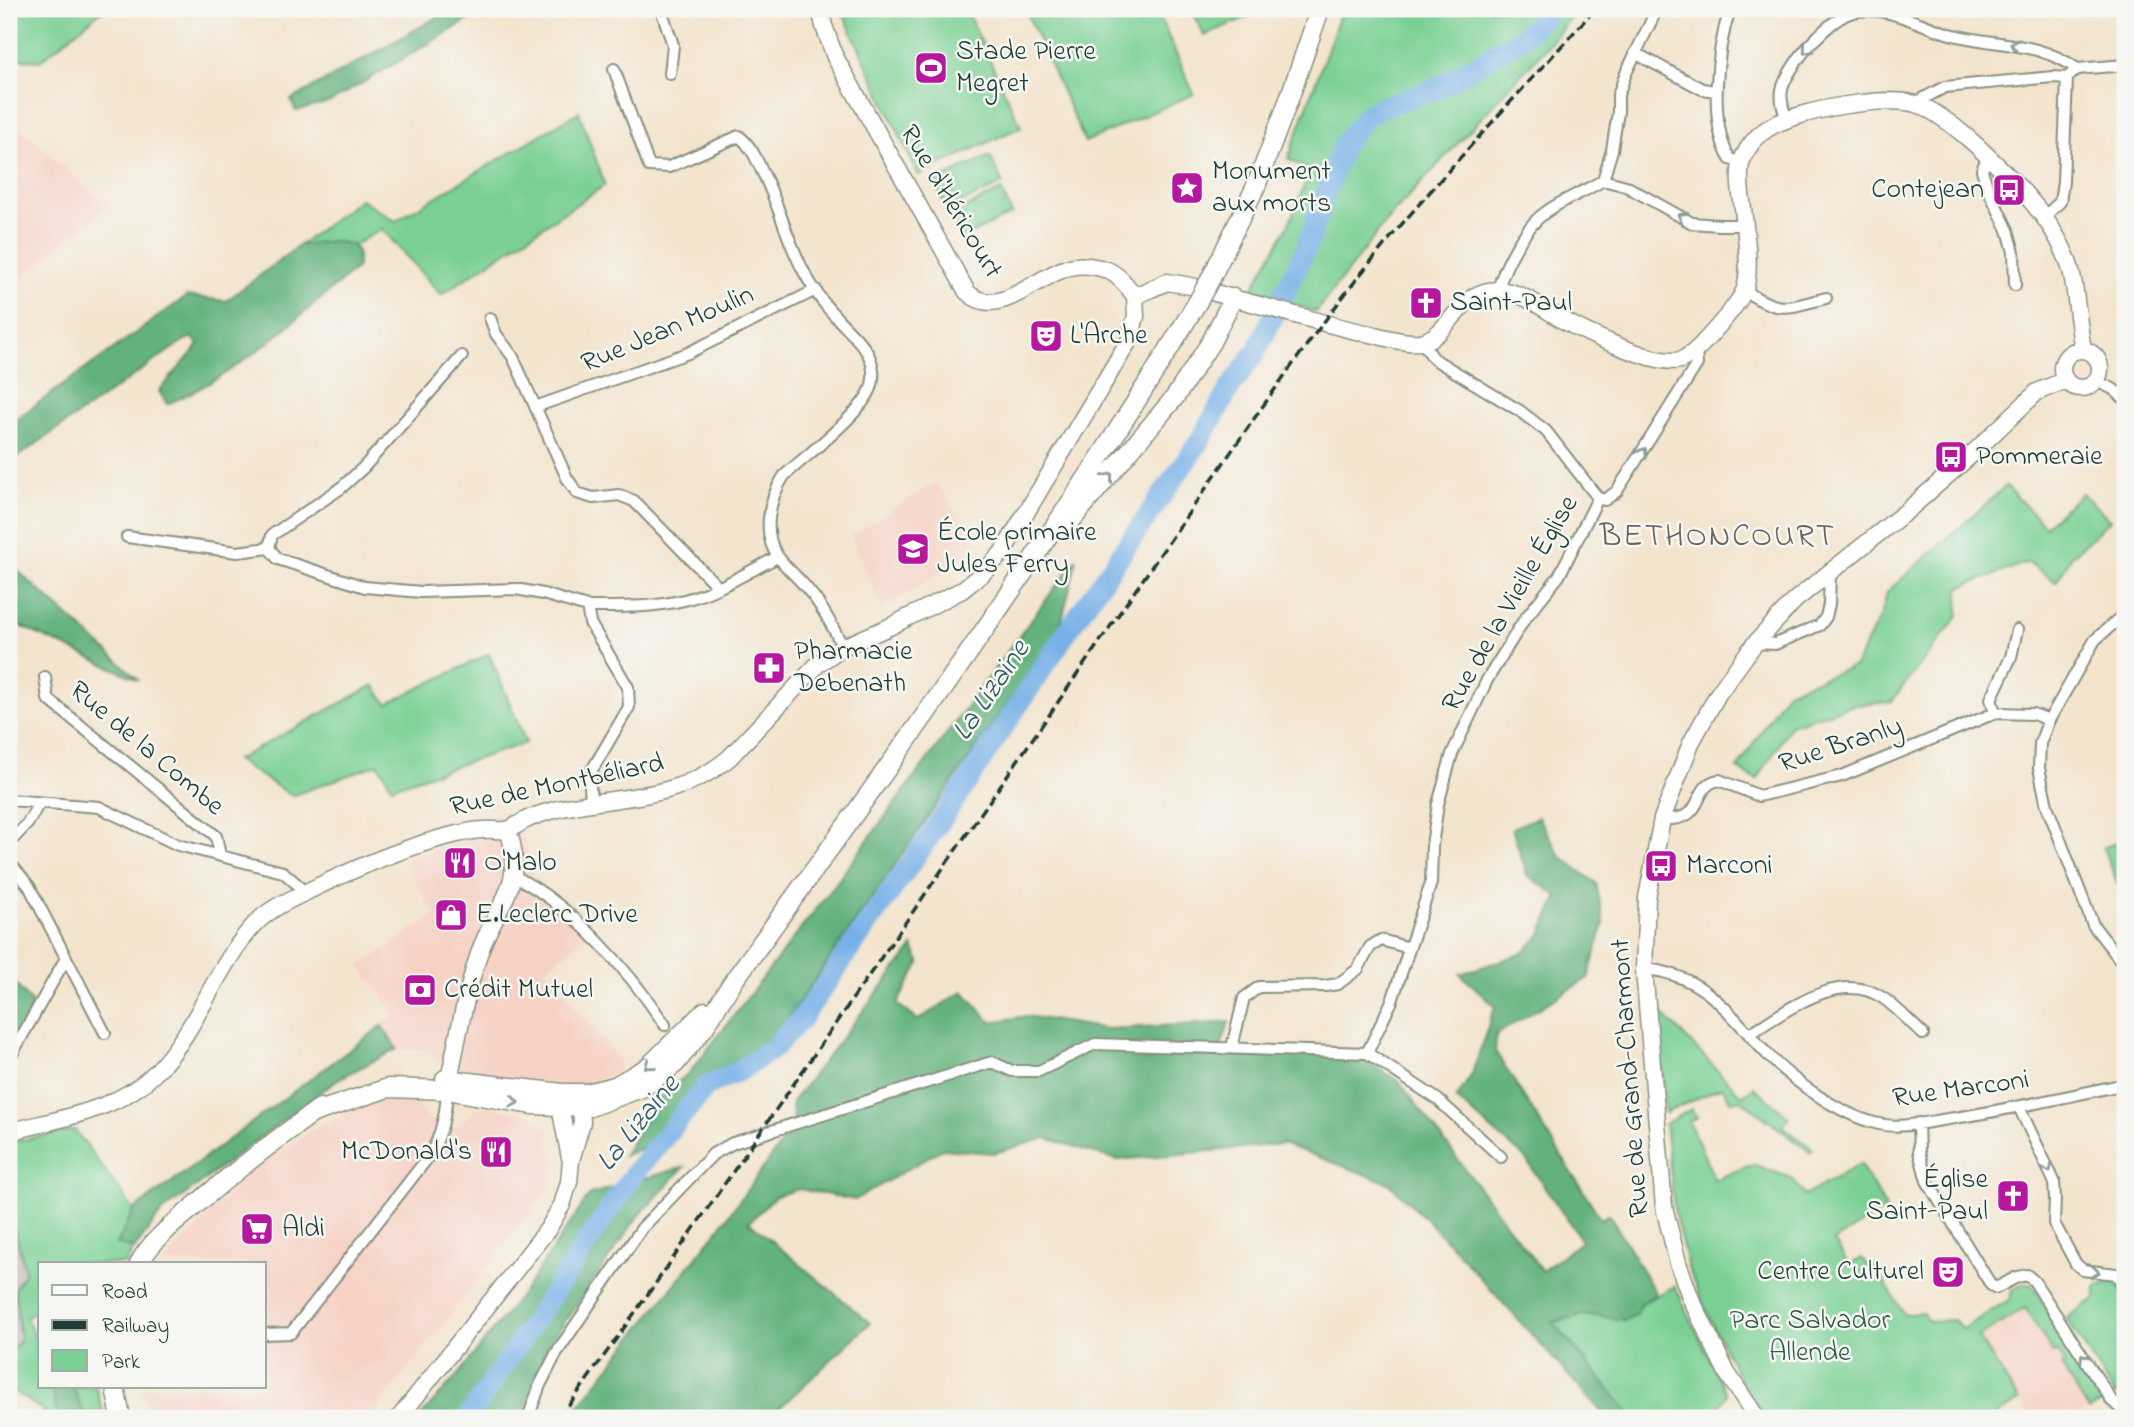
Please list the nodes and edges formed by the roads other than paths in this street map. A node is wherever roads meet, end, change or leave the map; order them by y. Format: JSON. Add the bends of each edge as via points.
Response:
{"nodes":[{"id":1,"x":661,"y":9,"type":"edge"},
{"id":2,"x":820,"y":9,"type":"edge"},
{"id":3,"x":1320,"y":9,"type":"edge"},
{"id":4,"x":1657,"y":9,"type":"edge"},
{"id":5,"x":1730,"y":9,"type":"edge"},
{"id":6,"x":1635,"y":53,"type":"junction"},
{"id":7,"x":2125,"y":65,"type":"edge"},
{"id":8,"x":614,"y":69,"type":"dead end"},
{"id":9,"x":2077,"y":69,"type":"junction"},
{"id":10,"x":670,"y":74,"type":"dead end"},
{"id":11,"x":2067,"y":78,"type":"junction"},
{"id":12,"x":1716,"y":91,"type":"junction"},
{"id":13,"x":1920,"y":104,"type":"junction"},
{"id":14,"x":1787,"y":119,"type":"junction"},
{"id":15,"x":1988,"y":155,"type":"junction"},
{"id":16,"x":1741,"y":163,"type":"junction"},
{"id":17,"x":1603,"y":180,"type":"junction"},
{"id":18,"x":2044,"y":217,"type":"junction"},
{"id":19,"x":1745,"y":225,"type":"junction"},
{"id":20,"x":2015,"y":285,"type":"dead end"},
{"id":21,"x":1201,"y":289,"type":"junction"},
{"id":22,"x":816,"y":290,"type":"junction"},
{"id":23,"x":1499,"y":290,"type":"junction"},
{"id":24,"x":1745,"y":291,"type":"junction"},
{"id":25,"x":1135,"y":296,"type":"junction"},
{"id":26,"x":1826,"y":298,"type":"dead end"},
{"id":27,"x":1239,"y":299,"type":"junction"},
{"id":28,"x":490,"y":318,"type":"dead end"},
{"id":29,"x":1422,"y":342,"type":"junction"},
{"id":30,"x":2083,"y":349,"type":"junction"},
{"id":31,"x":1696,"y":351,"type":"junction"},
{"id":32,"x":462,"y":356,"type":"dead end"},
{"id":33,"x":2066,"y":380,"type":"junction"},
{"id":34,"x":2096,"y":381,"type":"junction"},
{"id":35,"x":2125,"y":399,"type":"edge"},
{"id":36,"x":536,"y":407,"type":"junction"},
{"id":37,"x":1598,"y":498,"type":"junction"},
{"id":38,"x":127,"y":537,"type":"dead end"},
{"id":39,"x":269,"y":548,"type":"junction"},
{"id":40,"x":777,"y":557,"type":"junction"},
{"id":41,"x":1031,"y":564,"type":"junction"},
{"id":42,"x":1830,"y":572,"type":"junction"},
{"id":43,"x":718,"y":587,"type":"junction"},
{"id":44,"x":587,"y":607,"type":"junction"},
{"id":45,"x":2125,"y":613,"type":"edge"},
{"id":46,"x":2017,"y":630,"type":"dead end"},
{"id":47,"x":1756,"y":643,"type":"junction"},
{"id":48,"x":843,"y":647,"type":"junction"},
{"id":49,"x":46,"y":677,"type":"dead end"},
{"id":50,"x":1995,"y":713,"type":"junction"},
{"id":51,"x":2049,"y":720,"type":"junction"},
{"id":52,"x":9,"y":800,"type":"edge"},
{"id":53,"x":591,"y":802,"type":"junction"},
{"id":54,"x":39,"y":803,"type":"junction"},
{"id":55,"x":1662,"y":819,"type":"junction"},
{"id":56,"x":508,"y":830,"type":"junction"},
{"id":57,"x":9,"y":843,"type":"edge"},
{"id":58,"x":220,"y":855,"type":"junction"},
{"id":59,"x":9,"y":862,"type":"edge"},
{"id":60,"x":514,"y":876,"type":"junction"},
{"id":61,"x":303,"y":893,"type":"junction"},
{"id":62,"x":1409,"y":948,"type":"junction"},
{"id":63,"x":66,"y":958,"type":"junction"},
{"id":64,"x":2125,"y":966,"type":"edge"},
{"id":65,"x":1644,"y":970,"type":"junction"},
{"id":66,"x":665,"y":1025,"type":"dead end"},
{"id":67,"x":105,"y":1033,"type":"dead end"},
{"id":68,"x":1749,"y":1034,"type":"junction"},
{"id":69,"x":1923,"y":1034,"type":"dead end"},
{"id":70,"x":1233,"y":1047,"type":"junction"},
{"id":71,"x":1367,"y":1053,"type":"junction"},
{"id":72,"x":12,"y":1054,"type":"dead end"},
{"id":73,"x":448,"y":1084,"type":"junction"},
{"id":74,"x":2125,"y":1084,"type":"edge"},
{"id":75,"x":571,"y":1100,"type":"junction"},
{"id":76,"x":2019,"y":1107,"type":"junction"},
{"id":77,"x":1918,"y":1123,"type":"junction"},
{"id":78,"x":9,"y":1132,"type":"edge"},
{"id":79,"x":1501,"y":1157,"type":"dead end"},
{"id":80,"x":140,"y":1262,"type":"edge"},
{"id":81,"x":2125,"y":1288,"type":"edge"},
{"id":82,"x":266,"y":1334,"type":"edge"},
{"id":83,"x":115,"y":1388,"type":"edge"},
{"id":84,"x":2125,"y":1411,"type":"edge"},
{"id":85,"x":121,"y":1418,"type":"edge"},
{"id":86,"x":398,"y":1418,"type":"edge"},
{"id":87,"x":528,"y":1418,"type":"edge"},
{"id":88,"x":1757,"y":1418,"type":"edge"}],
"edges":[{"from":1,"to":10,"type":"street","via":[[673,45]]},
{"from":2,"to":25,"type":"street","name":"Rue d'Héricourt","via":[[835,57],[974,299],[1000,302],[1068,267],[1083,265],[1107,270]]},
{"from":3,"to":21,"type":"main road","via":[[1256,186]]},
{"from":4,"to":6,"type":"street"},
{"from":5,"to":12,"type":"street"},
{"from":6,"to":12,"type":"street","via":[[1702,89]]},
{"from":6,"to":17,"type":"street","via":[[1618,95],[1612,150]]},
{"from":7,"to":9,"type":"street"},
{"from":8,"to":22,"type":"street","via":[[649,166],[669,167],[739,136],[749,145]]},
{"from":9,"to":11,"type":"street"},
{"from":9,"to":14,"type":"street","one_way":true,"via":[[2046,52],[1951,35],[1877,9],[1850,12],[1827,27],[1785,79],[1779,102]]},
{"from":11,"to":13,"type":"street","via":[[1945,88]]},
{"from":11,"to":18,"type":"street","via":[[2060,202]]},
{"from":12,"to":16,"type":"street","via":[[1723,147],[1730,159]]},
{"from":13,"to":14,"type":"street","via":[[1895,100]]},
{"from":13,"to":15,"type":"street"},
{"from":14,"to":16,"type":"street","via":[[1756,137]]},
{"from":15,"to":18,"type":"street"},
{"from":15,"to":20,"type":"street","via":[[1982,170],[2008,230]]},
{"from":16,"to":19,"type":"street"},
{"from":19,"to":17,"type":"street","one_way":true,"via":[[1692,223],[1626,186]]},
{"from":17,"to":23,"type":"street","via":[[1532,224],[1502,272]]},
{"from":18,"to":30,"type":"street","via":[[2071,270]]},
{"from":19,"to":24,"type":"street"},
{"from":21,"to":25,"type":"street","via":[[1167,282]]},
{"from":21,"to":27,"type":"street"},
{"from":21,"to":41,"type":"main road","via":[[1132,411]]},
{"from":22,"to":36,"type":"street","name":"Rue Jean Moulin","via":[[688,353]]},
{"from":22,"to":40,"type":"street","via":[[867,350],[873,383],[864,402],[776,488],[769,514]]},
{"from":23,"to":29,"type":"street","via":[[1482,292],[1467,301]]},
{"from":23,"to":31,"type":"street","via":[[1661,361],[1680,360]]},
{"from":24,"to":26,"type":"street","via":[[1764,303],[1787,308]]},
{"from":24,"to":31,"type":"street"},
{"from":25,"to":48,"type":"street","name":"Rue de Montbéliard","via":[[1130,339],[1002,552],[962,590]]},
{"from":27,"to":29,"type":"street","via":[[1307,319]]},
{"from":41,"to":27,"type":"main road","one_way":true,"via":[[1175,397]]},
{"from":28,"to":36,"type":"street"},
{"from":29,"to":37,"type":"street","via":[[1434,359],[1546,431]]},
{"from":30,"to":33,"type":"street","via":[[2066,356],[2062,368]]},
{"from":30,"to":34,"type":"street","via":[[2098,358]]},
{"from":37,"to":31,"type":"street","one_way":true,"via":[[1605,500],[1617,491],[1697,364]]},
{"from":32,"to":39,"type":"street","via":[[364,467],[272,535]]},
{"from":33,"to":34,"type":"street","via":[[2081,388]]},
{"from":33,"to":42,"type":"street","name":"Rue de Grand-Charmont","via":[[2038,392],[1957,468]]},
{"from":34,"to":35,"type":"street"},
{"from":36,"to":43,"type":"street","via":[[577,493],[593,498],[619,495],[634,501]]},
{"from":37,"to":62,"type":"street","name":"Rue de la Vieille Église","via":[[1559,576],[1487,680],[1452,754],[1438,804],[1430,883]]},
{"from":38,"to":39,"type":"street","via":[[237,552]]},
{"from":39,"to":44,"type":"street","via":[[278,559],[365,587],[421,592],[516,589]]},
{"from":40,"to":43,"type":"street"},
{"from":40,"to":48,"type":"street","via":[[810,592]]},
{"from":41,"to":75,"type":"main road","via":[[732,983],[648,1068],[615,1086]]},
{"from":42,"to":47,"type":"street","name":"Rue de Grand-Charmont","via":[[1795,600]]},
{"from":42,"to":47,"type":"street","via":[[1829,604],[1820,625],[1775,644]]},
{"from":43,"to":44,"type":"street","via":[[660,605]]},
{"from":44,"to":53,"type":"street","via":[[590,623],[628,687],[629,707],[592,769]]},
{"from":45,"to":51,"type":"street","via":[[2095,640]]},
{"from":46,"to":50,"type":"street","via":[[2011,657],[1991,699]]},
{"from":47,"to":55,"type":"street","name":"Rue de Grand-Charmont","via":[[1718,694],[1691,743]]},
{"from":48,"to":53,"type":"street","name":"Rue de Montbéliard","via":[[819,663],[715,770],[674,789]]},
{"from":49,"to":58,"type":"street","name":"Rue de la Combe","via":[[48,699],[216,836]]},
{"from":50,"to":51,"type":"street","name":"Rue Branly"},
{"from":50,"to":55,"type":"street","name":"Rue Branly","via":[[1842,776],[1811,784],[1759,796],[1712,781],[1686,817]]},
{"from":51,"to":64,"type":"street","via":[[2040,743],[2039,768],[2047,806],[2093,925]]},
{"from":52,"to":54,"type":"street"},
{"from":53,"to":56,"type":"street","name":"Rue de Montbéliard","via":[[550,811]]},
{"from":54,"to":57,"type":"street"},
{"from":54,"to":58,"type":"street","via":[[99,807],[178,845]]},
{"from":55,"to":65,"type":"street","name":"Rue de Grand-Charmont","via":[[1647,898]]},
{"from":56,"to":60,"type":"street"},
{"from":56,"to":61,"type":"street","name":"Rue de Montbéliard","via":[[458,834],[403,850]]},
{"from":58,"to":61,"type":"street","via":[[283,872]]},
{"from":59,"to":63,"type":"street","via":[[29,886]]},
{"from":60,"to":66,"type":"street","via":[[563,910],[606,951],[644,993]]},
{"from":60,"to":73,"type":"street","via":[[478,954]]},
{"from":61,"to":78,"type":"street","name":"Rue de Montbéliard","via":[[256,923],[238,945],[158,1071],[110,1104]]},
{"from":62,"to":70,"type":"street","via":[[1381,940],[1370,947],[1358,970],[1338,984],[1259,987],[1244,998]]},
{"from":62,"to":71,"type":"street","name":"Rue de la Vieille Église","via":[[1392,1000]]},
{"from":63,"to":67,"type":"street"},
{"from":63,"to":72,"type":"street"},
{"from":65,"to":68,"type":"street","name":"Rue Marconi","via":[[1696,984]]},
{"from":65,"to":88,"type":"street","name":"Rue de Grand-Charmont","via":[[1666,1220],[1690,1299],[1727,1373]]},
{"from":68,"to":69,"type":"street","via":[[1811,997],[1832,989],[1859,988],[1881,997]]},
{"from":68,"to":77,"type":"street","name":"Rue Marconi","via":[[1807,1088],[1836,1107],[1879,1124]]},
{"from":70,"to":71,"type":"street"},
{"from":70,"to":87,"type":"street","via":[[1095,1044],[1039,1072],[1012,1071],[992,1062],[726,1146],[642,1228],[557,1352]]},
{"from":71,"to":79,"type":"street","via":[[1437,1099]]},
{"from":73,"to":75,"type":"main road"},
{"from":73,"to":80,"type":"main road","via":[[388,1076],[338,1095],[220,1183],[178,1219]]},
{"from":73,"to":82,"type":"street","via":[[446,1110],[432,1152],[291,1334]]},
{"from":74,"to":76,"type":"street","name":"Rue Marconi"},
{"from":75,"to":86,"type":"street","via":[[571,1160],[562,1205],[548,1229]]},
{"from":76,"to":77,"type":"street","name":"Rue Marconi"},
{"from":76,"to":81,"type":"street","one_way":true,"via":[[2054,1181],[2054,1223],[2076,1264],[2083,1270],[2116,1274]]},
{"from":84,"to":77,"type":"street","one_way":true,"via":[[2112,1401],[2034,1281],[2027,1275],[1996,1288],[1991,1285],[1927,1181],[1919,1153]]},
{"from":83,"to":85,"type":"main road"}]}
